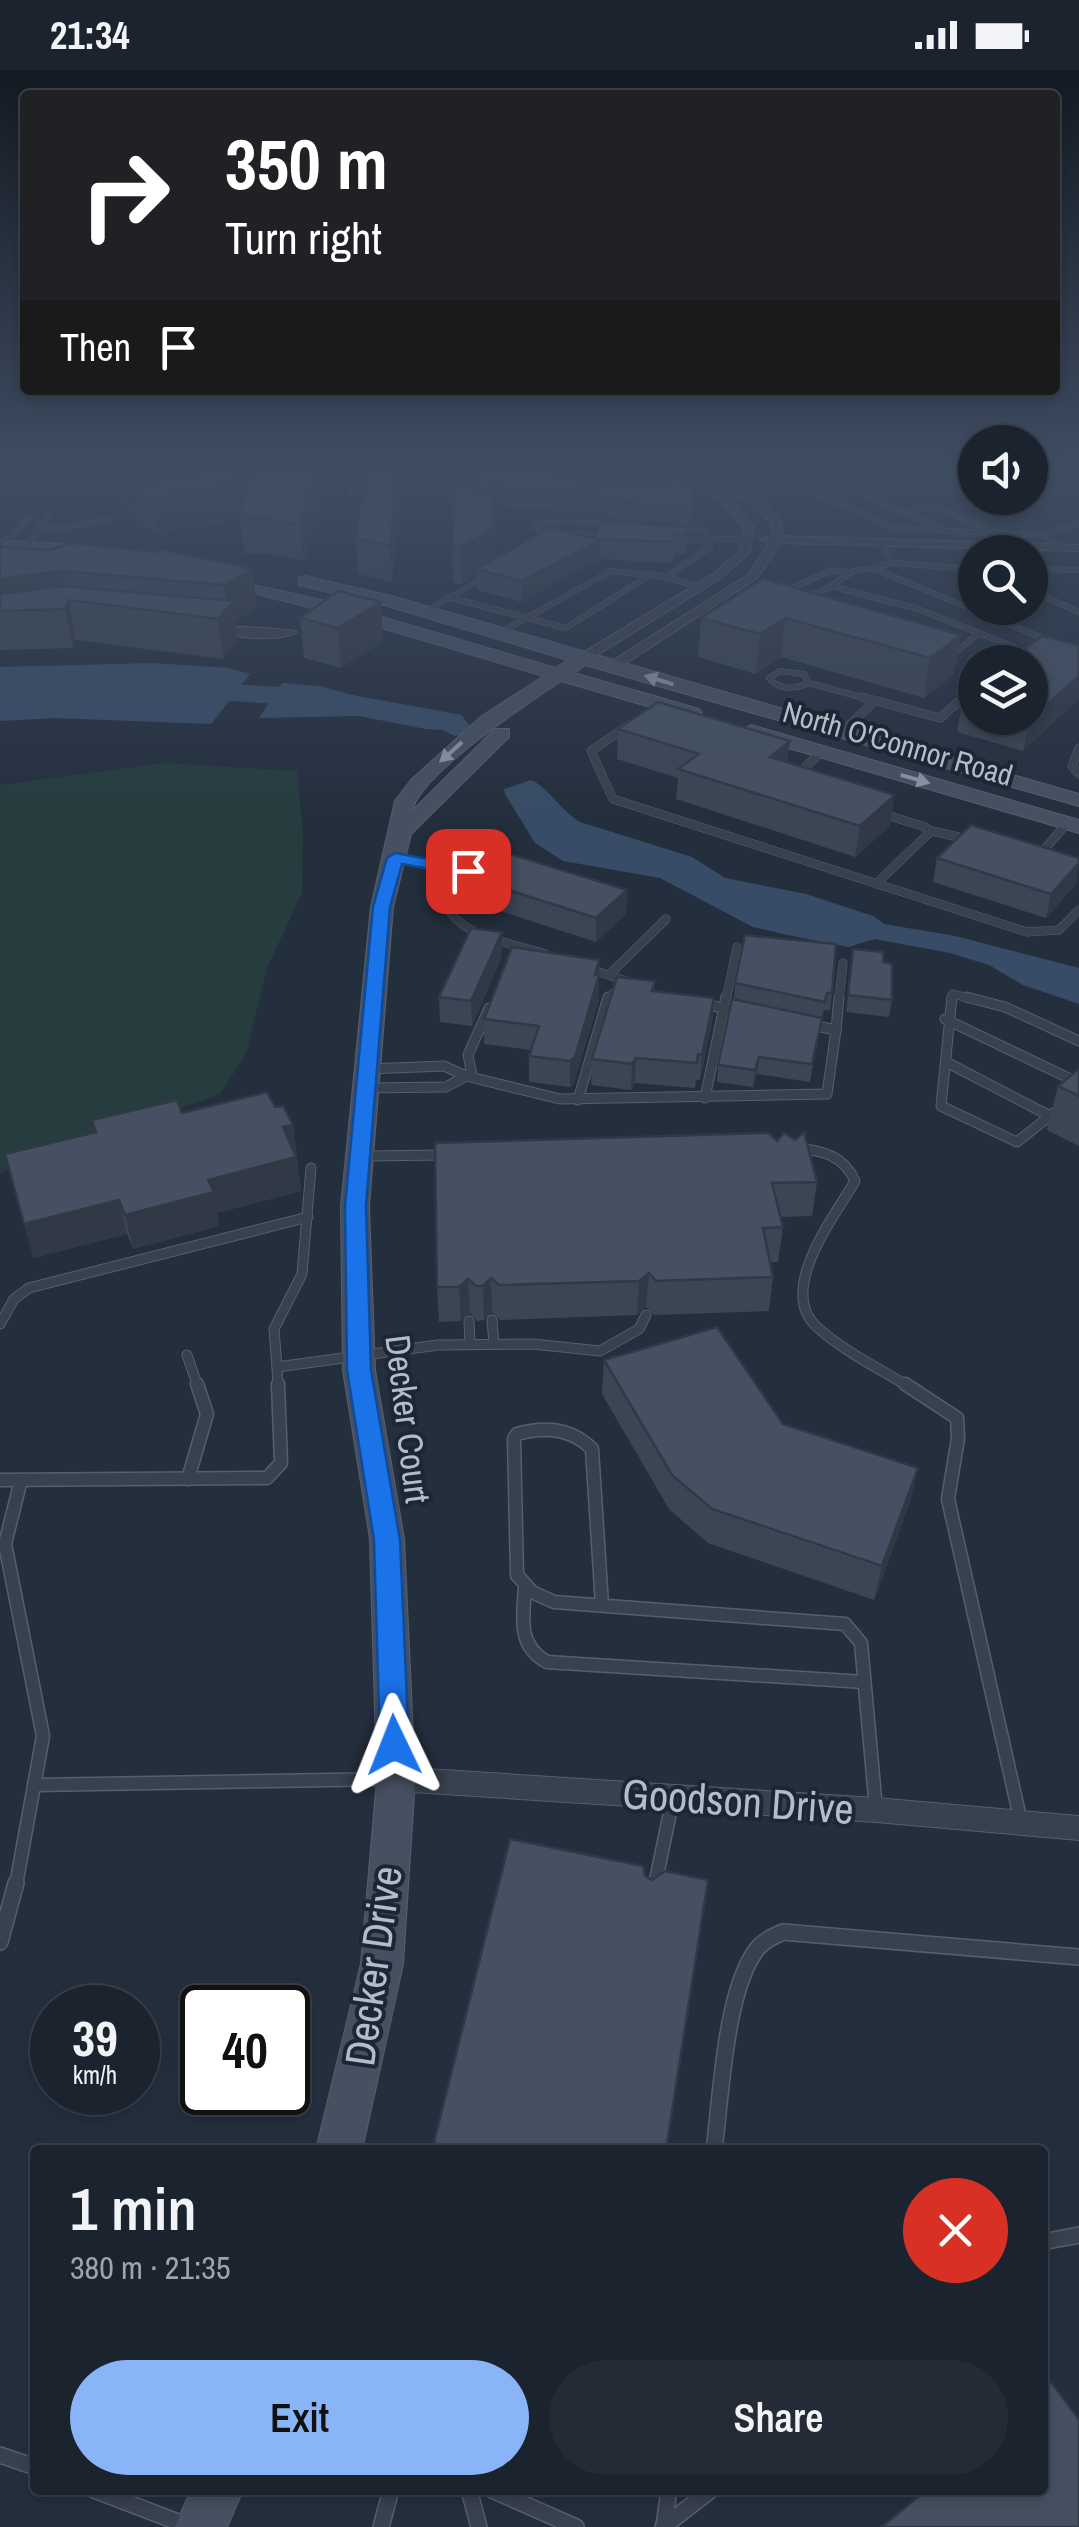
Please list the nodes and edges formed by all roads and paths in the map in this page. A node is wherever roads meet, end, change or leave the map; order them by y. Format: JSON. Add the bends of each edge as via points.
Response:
{"nodes":[{"id":1,"x":202,"y":581,"type":"edge"},
{"id":2,"x":301,"y":581,"type":"edge"},
{"id":3,"x":477,"y":581,"type":"edge"},
{"id":4,"x":592,"y":581,"type":"edge"},
{"id":5,"x":641,"y":581,"type":"edge"},
{"id":6,"x":676,"y":581,"type":"edge"},
{"id":7,"x":708,"y":581,"type":"edge"},
{"id":8,"x":746,"y":581,"type":"edge"},
{"id":9,"x":808,"y":581,"type":"edge"},
{"id":10,"x":838,"y":581,"type":"edge"},
{"id":11,"x":903,"y":581,"type":"edge"},
{"id":12,"x":831,"y":586,"type":"junction"},
{"id":13,"x":700,"y":587,"type":"junction"},
{"id":14,"x":776,"y":596,"type":"edge"},
{"id":15,"x":448,"y":597,"type":"junction"},
{"id":16,"x":1048,"y":598,"type":"edge"},
{"id":17,"x":716,"y":600,"type":"junction"},
{"id":18,"x":802,"y":600,"type":"edge"},
{"id":19,"x":731,"y":604,"type":"edge"},
{"id":20,"x":426,"y":612,"type":"junction"},
{"id":21,"x":1079,"y":612,"type":"edge"},
{"id":22,"x":526,"y":618,"type":"junction"},
{"id":23,"x":199,"y":627,"type":"edge"},
{"id":24,"x":291,"y":632,"type":"dead end"},
{"id":25,"x":500,"y":633,"type":"junction"},
{"id":26,"x":979,"y":633,"type":"junction"},
{"id":27,"x":1054,"y":642,"type":"edge"},
{"id":28,"x":1009,"y":645,"type":"edge"},
{"id":29,"x":478,"y":651,"type":"junction"},
{"id":30,"x":585,"y":658,"type":"junction"},
{"id":31,"x":946,"y":660,"type":"edge"},
{"id":32,"x":613,"y":666,"type":"junction"},
{"id":33,"x":562,"y":673,"type":"junction"},
{"id":34,"x":584,"y":680,"type":"junction"},
{"id":35,"x":810,"y":683,"type":"junction"},
{"id":36,"x":626,"y":692,"type":"junction"},
{"id":37,"x":538,"y":698,"type":"junction"},
{"id":38,"x":874,"y":702,"type":"junction"},
{"id":39,"x":958,"y":703,"type":"edge"},
{"id":40,"x":636,"y":721,"type":"edge"},
{"id":41,"x":841,"y":733,"type":"junction"},
{"id":42,"x":1079,"y":748,"type":"edge"},
{"id":43,"x":821,"y":752,"type":"junction"},
{"id":44,"x":1079,"y":774,"type":"edge"},
{"id":45,"x":798,"y":784,"type":"edge"},
{"id":46,"x":1079,"y":800,"type":"edge"},
{"id":47,"x":868,"y":810,"type":"edge"},
{"id":48,"x":1073,"y":825,"type":"edge"},
{"id":49,"x":928,"y":830,"type":"junction"},
{"id":50,"x":985,"y":844,"type":"edge"},
{"id":51,"x":398,"y":845,"type":"junction"},
{"id":52,"x":1020,"y":854,"type":"edge"},
{"id":53,"x":876,"y":884,"type":"junction"},
{"id":54,"x":1078,"y":912,"type":"edge"},
{"id":55,"x":666,"y":919,"type":"dead end"},
{"id":56,"x":737,"y":947,"type":"dead end"},
{"id":57,"x":560,"y":958,"type":"edge"},
{"id":58,"x":576,"y":964,"type":"edge"},
{"id":59,"x":843,"y":964,"type":"dead end"},
{"id":60,"x":609,"y":976,"type":"junction"},
{"id":61,"x":626,"y":981,"type":"junction"},
{"id":62,"x":640,"y":986,"type":"edge"},
{"id":63,"x":497,"y":989,"type":"edge"},
{"id":64,"x":690,"y":1000,"type":"edge"},
{"id":65,"x":721,"y":1009,"type":"junction"},
{"id":66,"x":760,"y":1016,"type":"edge"},
{"id":67,"x":945,"y":1019,"type":"junction"},
{"id":68,"x":798,"y":1022,"type":"edge"},
{"id":69,"x":836,"y":1030,"type":"junction"},
{"id":70,"x":1079,"y":1041,"type":"edge"},
{"id":71,"x":948,"y":1063,"type":"junction"},
{"id":72,"x":424,"y":1066,"type":"junction"},
{"id":73,"x":469,"y":1076,"type":"junction"},
{"id":74,"x":367,"y":1078,"type":"junction"},
{"id":75,"x":1079,"y":1083,"type":"edge"},
{"id":76,"x":424,"y":1087,"type":"junction"},
{"id":77,"x":1079,"y":1093,"type":"edge"},
{"id":78,"x":705,"y":1098,"type":"junction"},
{"id":79,"x":578,"y":1100,"type":"junction"},
{"id":80,"x":1050,"y":1116,"type":"junction"},
{"id":81,"x":787,"y":1148,"type":"edge"},
{"id":82,"x":453,"y":1154,"type":"edge"},
{"id":83,"x":360,"y":1156,"type":"junction"},
{"id":84,"x":311,"y":1168,"type":"dead end"},
{"id":85,"x":308,"y":1217,"type":"junction"},
{"id":86,"x":646,"y":1315,"type":"dead end"},
{"id":87,"x":492,"y":1320,"type":"dead end"},
{"id":88,"x":468,"y":1321,"type":"dead end"},
{"id":89,"x":0,"y":1324,"type":"edge"},
{"id":90,"x":494,"y":1343,"type":"junction"},
{"id":91,"x":470,"y":1344,"type":"junction"},
{"id":92,"x":187,"y":1355,"type":"dead end"},
{"id":93,"x":359,"y":1356,"type":"junction"},
{"id":94,"x":277,"y":1368,"type":"junction"},
{"id":95,"x":188,"y":1479,"type":"junction"},
{"id":96,"x":0,"y":1480,"type":"edge"},
{"id":97,"x":21,"y":1480,"type":"junction"},
{"id":98,"x":525,"y":1588,"type":"junction"},
{"id":99,"x":602,"y":1605,"type":"junction"},
{"id":100,"x":864,"y":1682,"type":"junction"},
{"id":101,"x":396,"y":1780,"type":"junction"},
{"id":102,"x":36,"y":1785,"type":"junction"},
{"id":103,"x":673,"y":1797,"type":"junction"},
{"id":104,"x":876,"y":1810,"type":"junction"},
{"id":105,"x":1021,"y":1823,"type":"junction"},
{"id":106,"x":1079,"y":1828,"type":"edge"},
{"id":107,"x":651,"y":1900,"type":"edge"},
{"id":108,"x":0,"y":1942,"type":"edge"},
{"id":109,"x":1079,"y":1958,"type":"edge"},
{"id":110,"x":340,"y":2145,"type":"edge"},
{"id":111,"x":715,"y":2145,"type":"edge"},
{"id":112,"x":1079,"y":2235,"type":"edge"},
{"id":113,"x":1048,"y":2241,"type":"edge"},
{"id":114,"x":0,"y":2455,"type":"edge"},
{"id":115,"x":30,"y":2466,"type":"edge"},
{"id":116,"x":107,"y":2495,"type":"edge"},
{"id":117,"x":215,"y":2495,"type":"edge"},
{"id":118,"x":390,"y":2495,"type":"edge"},
{"id":119,"x":471,"y":2495,"type":"edge"},
{"id":120,"x":503,"y":2495,"type":"edge"},
{"id":121,"x":667,"y":2495,"type":"edge"},
{"id":122,"x":706,"y":2495,"type":"edge"},
{"id":123,"x":191,"y":2527,"type":"edge"},
{"id":124,"x":201,"y":2527,"type":"edge"},
{"id":125,"x":381,"y":2527,"type":"edge"},
{"id":126,"x":479,"y":2527,"type":"edge"},
{"id":127,"x":576,"y":2527,"type":"edge"},
{"id":128,"x":664,"y":2527,"type":"edge"}],
"edges":[{"from":1,"to":29,"type":"main road","name":"North O'Connor Road","via":[[325,606]]},
{"from":2,"to":20,"type":"main road","name":"North O'Connor Road"},
{"from":3,"to":15,"type":"lane"},
{"from":4,"to":22,"type":"lane"},
{"from":5,"to":22,"type":"lane","via":[[566,628]]},
{"from":6,"to":13,"type":"lane"},
{"from":7,"to":13,"type":"street"},
{"from":8,"to":17,"type":"street"},
{"from":9,"to":14,"type":"lane"},
{"from":10,"to":12,"type":"lane"},
{"from":11,"to":27,"type":"lane"},
{"from":12,"to":18,"type":"lane"},
{"from":12,"to":26,"type":"lane","via":[[918,608]]},
{"from":13,"to":30,"type":"street"},
{"from":15,"to":20,"type":"lane"},
{"from":15,"to":22,"type":"lane"},
{"from":16,"to":21,"type":"lane"},
{"from":17,"to":19,"type":"lane"},
{"from":17,"to":32,"type":"street"},
{"from":20,"to":25,"type":"main road","name":"North O'Connor Road"},
{"from":22,"to":25,"type":"lane"},
{"from":23,"to":24,"type":"street"},
{"from":25,"to":30,"type":"main road","name":"North O'Connor Road"},
{"from":26,"to":28,"type":"lane"},
{"from":26,"to":31,"type":"lane"},
{"from":29,"to":33,"type":"main road","name":"North O'Connor Road"},
{"from":29,"to":37,"type":"main road","via":[[519,671]]},
{"from":30,"to":32,"type":"main road","name":"North O'Connor Road"},
{"from":30,"to":33,"type":"main road"},
{"from":32,"to":34,"type":"main road"},
{"from":41,"to":32,"type":"main road","name":"North O'Connor Road","one_way":true},
{"from":33,"to":34,"type":"main road","name":"North O'Connor Road"},
{"from":33,"to":37,"type":"main road"},
{"from":34,"to":36,"type":"main road","name":"North O'Connor Road"},
{"from":34,"to":37,"type":"main road"},
{"from":35,"to":35,"type":"lane","via":[[793,671],[769,678],[788,688]]},
{"from":35,"to":38,"type":"lane"},
{"from":36,"to":37,"type":"main road"},
{"from":36,"to":43,"type":"main road","name":"North O'Connor Road","via":[[656,707]]},
{"from":37,"to":51,"type":"main road"},
{"from":38,"to":39,"type":"lane","via":[[940,718]]},
{"from":38,"to":41,"type":"lane"},
{"from":40,"to":53,"type":"lane","via":[[591,751],[613,800]]},
{"from":41,"to":43,"type":"main road"},
{"from":41,"to":46,"type":"main road","name":"North O'Connor Road"},
{"from":42,"to":44,"type":"lane","via":[[1072,766]]},
{"from":43,"to":45,"type":"lane","via":[[796,776]]},
{"from":43,"to":48,"type":"main road","name":"North O'Connor Road","one_way":true},
{"from":47,"to":49,"type":"lane"},
{"from":48,"to":52,"type":"lane","via":[[1040,861]]},
{"from":49,"to":50,"type":"lane"},
{"from":49,"to":53,"type":"lane"},
{"from":51,"to":57,"type":"lane","via":[[468,871],[446,902],[455,921]]},
{"from":51,"to":74,"type":"main road","name":"Decker Court","via":[[382,907]]},
{"from":53,"to":54,"type":"lane","via":[[1027,932],[1059,930]]},
{"from":55,"to":60,"type":"lane"},
{"from":56,"to":65,"type":"lane"},
{"from":58,"to":60,"type":"lane"},
{"from":59,"to":69,"type":"lane"},
{"from":60,"to":61,"type":"lane"},
{"from":61,"to":62,"type":"lane"},
{"from":61,"to":79,"type":"lane","via":[[608,997]]},
{"from":63,"to":73,"type":"lane","via":[[468,1055]]},
{"from":64,"to":65,"type":"lane"},
{"from":65,"to":66,"type":"lane"},
{"from":65,"to":78,"type":"lane"},
{"from":67,"to":70,"type":"lane","via":[[953,994],[1006,1007]]},
{"from":67,"to":71,"type":"lane"},
{"from":67,"to":75,"type":"lane"},
{"from":68,"to":69,"type":"lane"},
{"from":69,"to":78,"type":"lane","via":[[827,1094]]},
{"from":71,"to":80,"type":"lane"},
{"from":71,"to":80,"type":"lane","via":[[941,1106],[1017,1142]]},
{"from":72,"to":73,"type":"lane"},
{"from":72,"to":74,"type":"lane"},
{"from":72,"to":76,"type":"lane"},
{"from":73,"to":76,"type":"lane","via":[[446,1087]]},
{"from":73,"to":79,"type":"lane"},
{"from":74,"to":76,"type":"lane"},
{"from":74,"to":83,"type":"main road","name":"Decker Court"},
{"from":77,"to":80,"type":"lane"},
{"from":78,"to":79,"type":"lane"},
{"from":81,"to":105,"type":"lane","via":[[839,1158],[855,1181],[803,1275],[804,1314],[957,1418],[948,1498]]},
{"from":82,"to":83,"type":"lane"},
{"from":83,"to":93,"type":"main road","name":"Decker Court"},
{"from":84,"to":85,"type":"lane"},
{"from":85,"to":89,"type":"lane","via":[[29,1288]]},
{"from":85,"to":94,"type":"lane","via":[[302,1274],[274,1329]]},
{"from":86,"to":90,"type":"lane","via":[[639,1329],[600,1352]]},
{"from":87,"to":90,"type":"lane"},
{"from":88,"to":91,"type":"lane"},
{"from":90,"to":91,"type":"lane"},
{"from":91,"to":93,"type":"lane"},
{"from":92,"to":95,"type":"lane","via":[[208,1414]]},
{"from":93,"to":94,"type":"lane"},
{"from":93,"to":101,"type":"main road","name":"Decker Court","via":[[387,1540]]},
{"from":94,"to":95,"type":"lane","via":[[280,1463],[267,1478]]},
{"from":95,"to":97,"type":"lane"},
{"from":96,"to":97,"type":"lane"},
{"from":97,"to":102,"type":"lane","via":[[5,1544],[43,1736]]},
{"from":98,"to":99,"type":"lane","via":[[554,1602]]},
{"from":98,"to":99,"type":"lane","via":[[517,1575],[514,1440],[526,1431],[563,1430],[592,1450]]},
{"from":98,"to":100,"type":"lane","via":[[522,1638],[547,1662]]},
{"from":99,"to":100,"type":"lane","via":[[845,1624],[861,1643]]},
{"from":100,"to":104,"type":"lane"},
{"from":101,"to":102,"type":"lane"},
{"from":101,"to":103,"type":"street","name":"Goodson Drive"},
{"from":101,"to":110,"type":"main road","name":"Decker Drive","via":[[382,1964]]},
{"from":102,"to":108,"type":"lane"},
{"from":103,"to":104,"type":"street","name":"Goodson Drive"},
{"from":103,"to":107,"type":"lane"},
{"from":104,"to":105,"type":"street","name":"Goodson Drive"},
{"from":105,"to":106,"type":"street","name":"Goodson Drive"},
{"from":109,"to":111,"type":"lane","via":[[782,1932],[772,1937],[758,1948],[740,1985]]},
{"from":112,"to":113,"type":"lane"},
{"from":114,"to":115,"type":"lane"},
{"from":116,"to":123,"type":"lane"},
{"from":117,"to":124,"type":"main road"},
{"from":118,"to":125,"type":"lane"},
{"from":119,"to":126,"type":"lane"},
{"from":120,"to":127,"type":"lane"},
{"from":121,"to":128,"type":"lane"},
{"from":122,"to":128,"type":"lane"}]}
